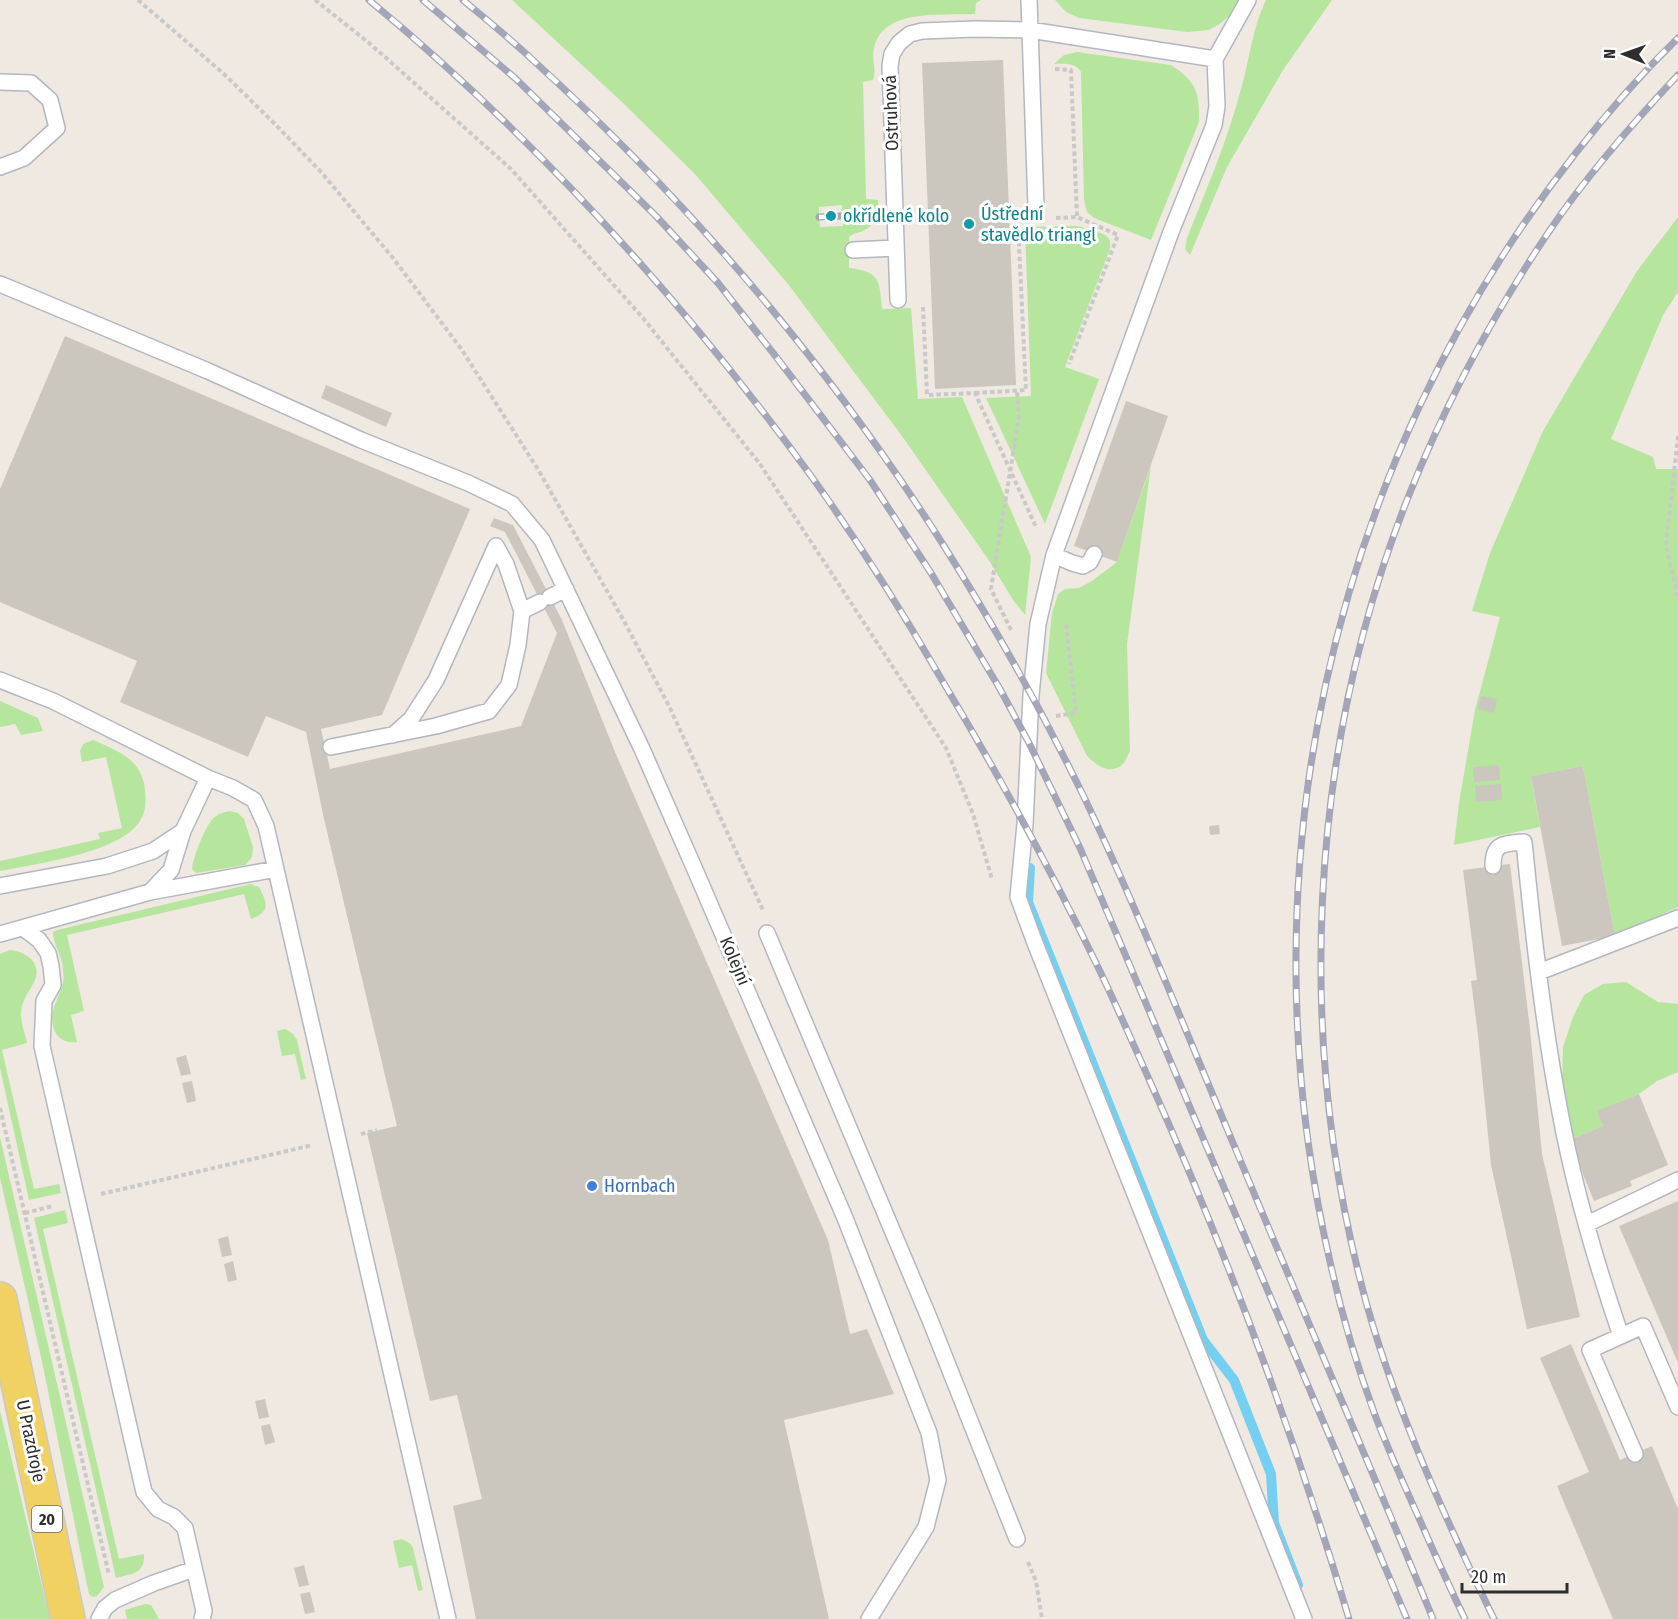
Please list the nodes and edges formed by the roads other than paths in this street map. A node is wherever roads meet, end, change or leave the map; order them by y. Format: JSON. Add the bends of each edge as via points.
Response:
{"nodes":[{"id":1,"x":1029,"y":0,"type":"edge"},
{"id":2,"x":1248,"y":0,"type":"edge"},
{"id":3,"x":1030,"y":30,"type":"junction"},
{"id":4,"x":1215,"y":59,"type":"junction"},
{"id":5,"x":0,"y":82,"type":"edge"},
{"id":6,"x":0,"y":167,"type":"edge"},
{"id":7,"x":1036,"y":207,"type":"dead end"},
{"id":8,"x":896,"y":248,"type":"junction"},
{"id":9,"x":854,"y":250,"type":"dead end"},
{"id":10,"x":0,"y":284,"type":"edge"},
{"id":11,"x":898,"y":300,"type":"dead end"},
{"id":12,"x":1094,"y":554,"type":"dead end"},
{"id":13,"x":1054,"y":555,"type":"junction"},
{"id":14,"x":566,"y":589,"type":"junction"},
{"id":15,"x":522,"y":611,"type":"junction"},
{"id":16,"x":0,"y":680,"type":"edge"},
{"id":17,"x":393,"y":735,"type":"junction"},
{"id":18,"x":331,"y":747,"type":"dead end"},
{"id":19,"x":208,"y":778,"type":"junction"},
{"id":20,"x":183,"y":831,"type":"junction"},
{"id":21,"x":1493,"y":866,"type":"dead end"},
{"id":22,"x":276,"y":869,"type":"junction"},
{"id":23,"x":0,"y":886,"type":"edge"},
{"id":24,"x":150,"y":892,"type":"junction"},
{"id":25,"x":1678,"y":918,"type":"edge"},
{"id":26,"x":22,"y":928,"type":"junction"},
{"id":27,"x":767,"y":933,"type":"road end"},
{"id":28,"x":0,"y":934,"type":"edge"},
{"id":29,"x":1539,"y":972,"type":"junction"},
{"id":30,"x":1678,"y":1180,"type":"edge"},
{"id":31,"x":1587,"y":1224,"type":"junction"},
{"id":32,"x":0,"y":1299,"type":"edge"},
{"id":33,"x":1620,"y":1336,"type":"junction"},
{"id":34,"x":1678,"y":1407,"type":"edge"},
{"id":35,"x":1635,"y":1454,"type":"dead end"},
{"id":36,"x":1017,"y":1539,"type":"road end"},
{"id":37,"x":194,"y":1569,"type":"junction"},
{"id":38,"x":68,"y":1619,"type":"edge"},
{"id":39,"x":99,"y":1619,"type":"edge"},
{"id":40,"x":202,"y":1619,"type":"edge"},
{"id":41,"x":448,"y":1619,"type":"edge"},
{"id":42,"x":869,"y":1619,"type":"edge"},
{"id":43,"x":1304,"y":1619,"type":"edge"}],
"edges":[{"from":1,"to":3,"type":"lane"},
{"from":2,"to":4,"type":"lane"},
{"from":3,"to":4,"type":"lane","name":"Ostruhová"},
{"from":3,"to":7,"type":"lane"},
{"from":3,"to":8,"type":"lane","name":"Ostruhová","via":[[922,31],[910,34],[892,54]]},
{"from":4,"to":13,"type":"lane","via":[[1214,125]]},
{"from":5,"to":6,"type":"lane","via":[[31,82],[50,100],[57,128],[24,158]]},
{"from":8,"to":9,"type":"lane"},
{"from":8,"to":11,"type":"lane","name":"Ostruhová"},
{"from":10,"to":14,"type":"lane","name":"Kolejní","via":[[512,504],[542,540]]},
{"from":12,"to":13,"type":"lane","via":[[1083,566]]},
{"from":13,"to":43,"type":"lane","via":[[1038,624],[1018,897]]},
{"from":14,"to":15,"type":"lane"},
{"from":14,"to":42,"type":"lane","name":"Kolejní","via":[[642,749],[845,1218],[929,1433],[938,1480],[926,1527]]},
{"from":15,"to":17,"type":"lane","via":[[509,685],[489,711]]},
{"from":15,"to":17,"type":"lane","via":[[496,546],[436,680],[411,719]]},
{"from":16,"to":19,"type":"lane","via":[[53,701]]},
{"from":17,"to":18,"type":"lane"},
{"from":19,"to":20,"type":"lane"},
{"from":19,"to":22,"type":"lane","via":[[255,800]]},
{"from":20,"to":23,"type":"lane","via":[[153,852],[107,866]]},
{"from":20,"to":24,"type":"lane","via":[[171,870]]},
{"from":21,"to":29,"type":"lane","via":[[1496,849],[1503,844],[1524,842]]},
{"from":22,"to":24,"type":"lane"},
{"from":22,"to":41,"type":"lane"},
{"from":24,"to":26,"type":"lane"},
{"from":25,"to":29,"type":"lane"},
{"from":26,"to":28,"type":"lane"},
{"from":26,"to":37,"type":"lane","via":[[39,940],[51,966],[53,985],[44,1001],[42,1046],[144,1492],[158,1509],[185,1528]]},
{"from":27,"to":36,"type":"lane","via":[[930,1320]]},
{"from":29,"to":31,"type":"lane","via":[[1559,1112]]},
{"from":30,"to":31,"type":"lane"},
{"from":31,"to":33,"type":"lane"},
{"from":32,"to":38,"type":"main road","name":"U Prazdroje","number":"20"},
{"from":33,"to":34,"type":"lane","via":[[1643,1326]]},
{"from":33,"to":35,"type":"lane","via":[[1590,1350]]},
{"from":37,"to":39,"type":"lane","via":[[115,1600]]},
{"from":37,"to":40,"type":"lane","via":[[204,1611]]}]}
